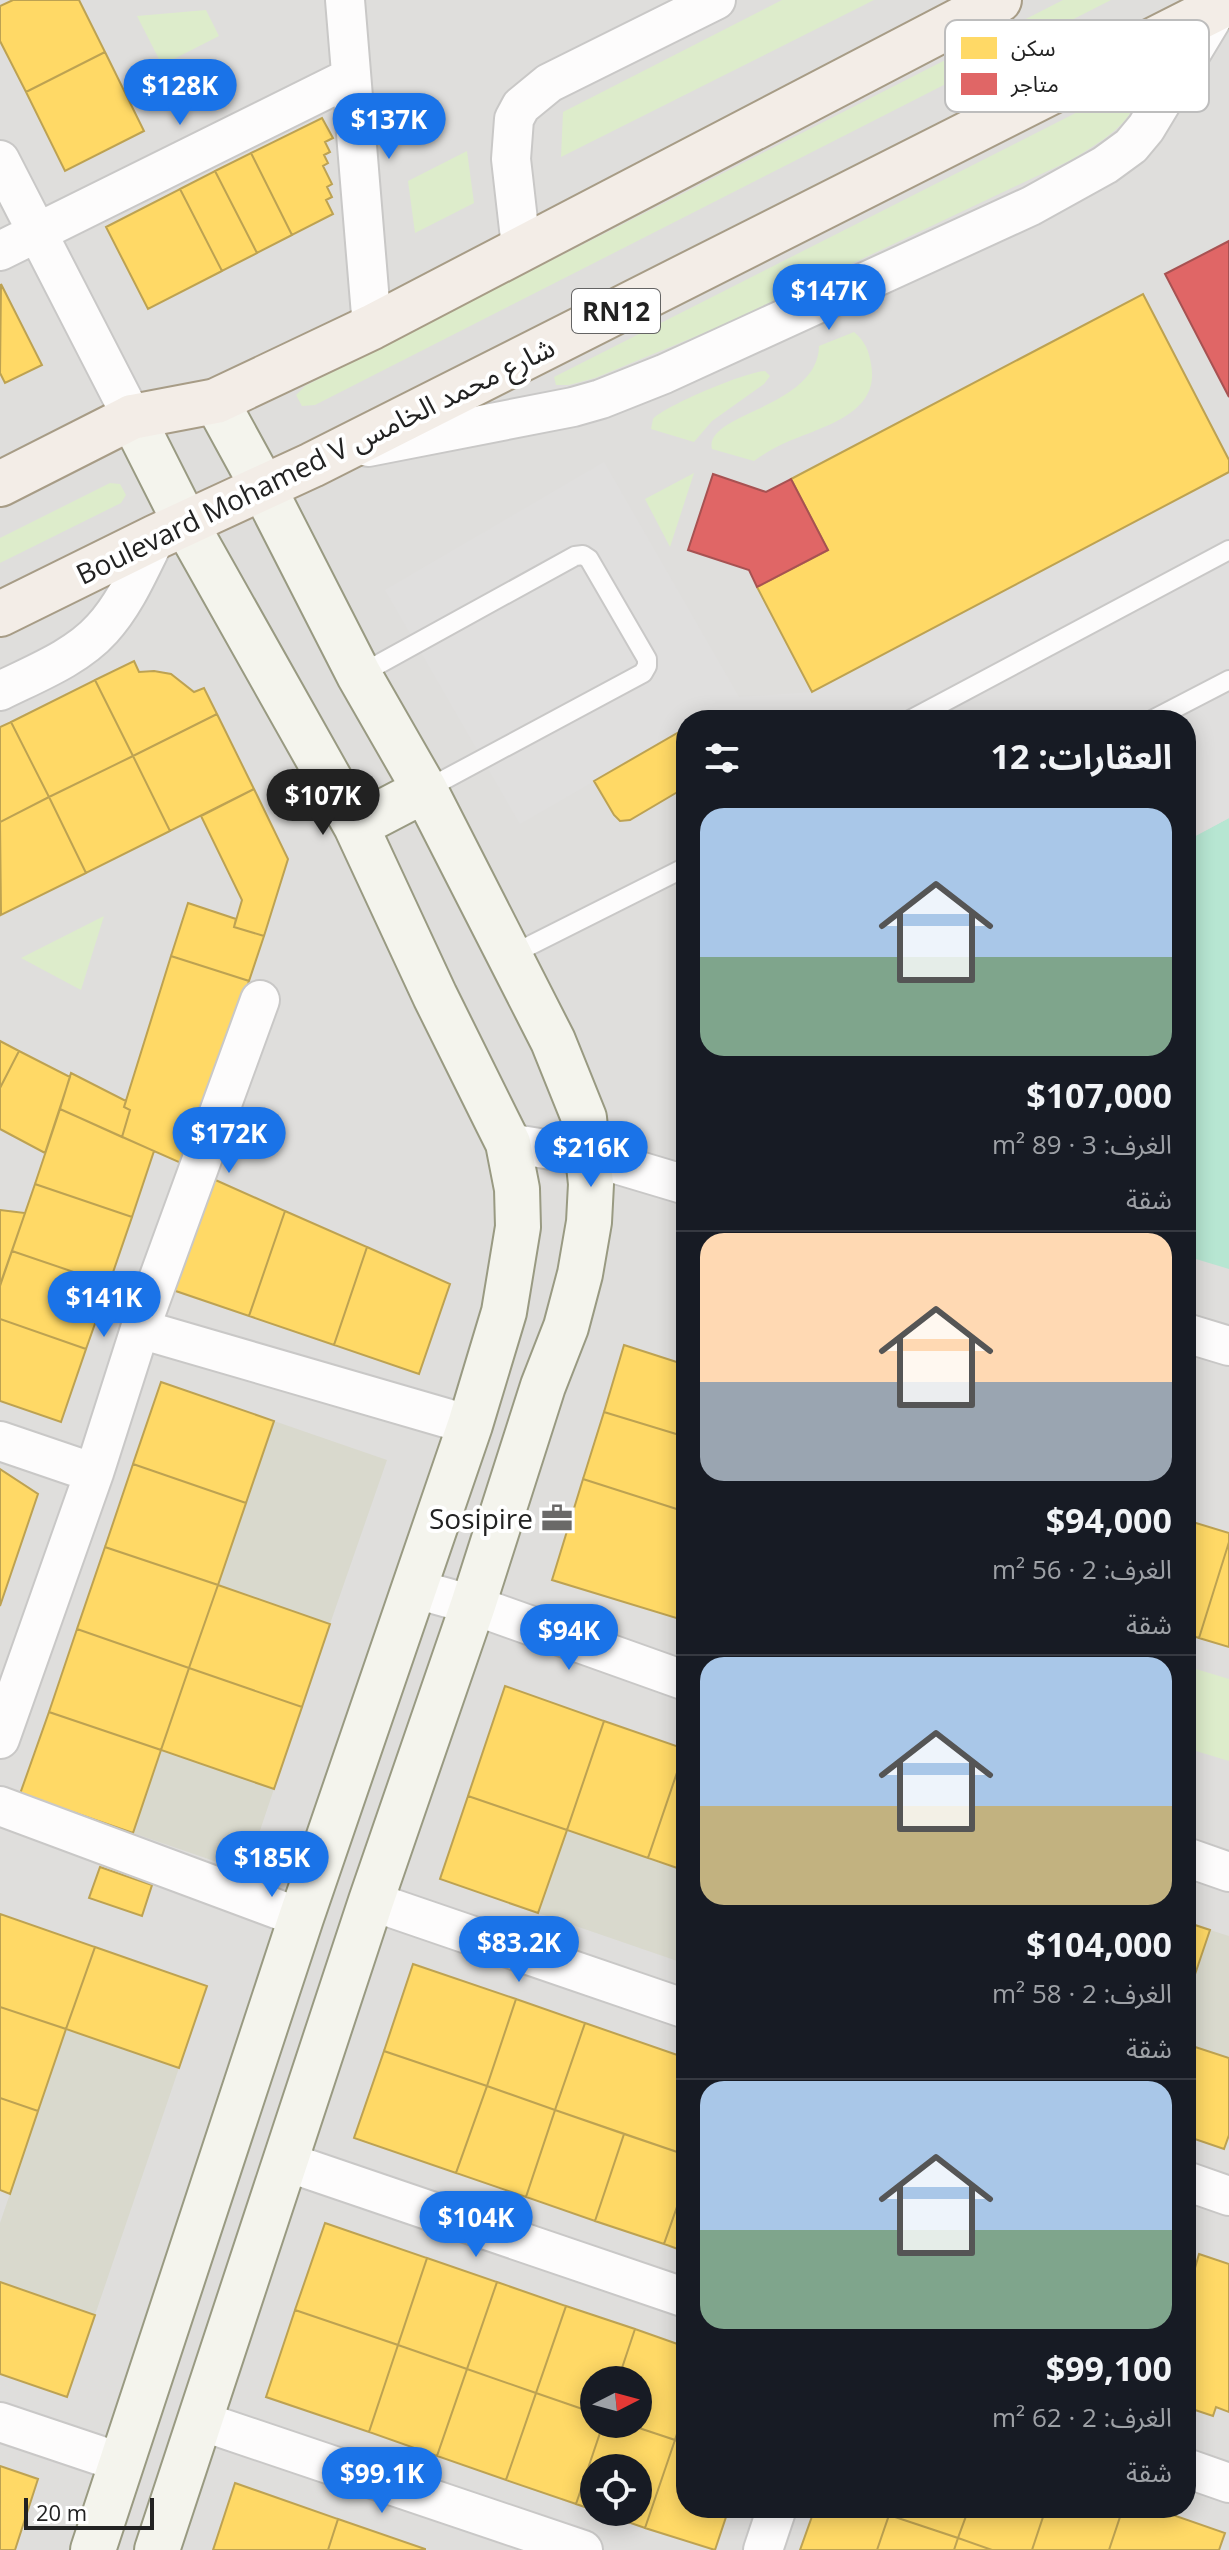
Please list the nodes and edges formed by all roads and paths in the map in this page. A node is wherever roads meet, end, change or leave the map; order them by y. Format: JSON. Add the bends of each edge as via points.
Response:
{"nodes":[{"id":1,"x":345,"y":0,"type":"edge"},
{"id":2,"x":716,"y":0,"type":"edge"},
{"id":3,"x":999,"y":0,"type":"edge"},
{"id":4,"x":1224,"y":5,"type":"edge"},
{"id":5,"x":960,"y":20,"type":"edge"},
{"id":6,"x":1194,"y":20,"type":"edge"},
{"id":7,"x":945,"y":28,"type":"edge"},
{"id":8,"x":1209,"y":29,"type":"edge"},
{"id":9,"x":351,"y":77,"type":"junction"},
{"id":10,"x":1012,"y":112,"type":"edge"},
{"id":11,"x":1156,"y":112,"type":"edge"},
{"id":12,"x":0,"y":160,"type":"edge"},
{"id":13,"x":38,"y":233,"type":"junction"},
{"id":14,"x":521,"y":247,"type":"junction"},
{"id":15,"x":0,"y":251,"type":"edge"},
{"id":16,"x":372,"y":327,"type":"junction"},
{"id":17,"x":216,"y":401,"type":"junction"},
{"id":18,"x":132,"y":417,"type":"junction"},
{"id":19,"x":312,"y":465,"type":"junction"},
{"id":20,"x":0,"y":484,"type":"edge"},
{"id":21,"x":263,"y":487,"type":"junction"},
{"id":22,"x":171,"y":531,"type":"junction"},
{"id":23,"x":1229,"y":550,"type":"edge"},
{"id":24,"x":0,"y":614,"type":"edge"},
{"id":25,"x":359,"y":675,"type":"junction"},
{"id":26,"x":1229,"y":680,"type":"edge"},
{"id":27,"x":0,"y":691,"type":"edge"},
{"id":28,"x":929,"y":710,"type":"edge"},
{"id":29,"x":1171,"y":710,"type":"edge"},
{"id":30,"x":425,"y":790,"type":"junction"},
{"id":31,"x":356,"y":826,"type":"junction"},
{"id":32,"x":676,"y":872,"type":"edge"},
{"id":33,"x":511,"y":955,"type":"junction"},
{"id":34,"x":260,"y":1000,"type":"dead end"},
{"id":35,"x":508,"y":1143,"type":"junction"},
{"id":36,"x":589,"y":1156,"type":"junction"},
{"id":37,"x":676,"y":1182,"type":"edge"},
{"id":38,"x":140,"y":1329,"type":"junction"},
{"id":39,"x":1196,"y":1336,"type":"edge"},
{"id":40,"x":1229,"y":1346,"type":"edge"},
{"id":41,"x":470,"y":1425,"type":"junction"},
{"id":42,"x":0,"y":1441,"type":"edge"},
{"id":43,"x":94,"y":1473,"type":"junction"},
{"id":44,"x":412,"y":1588,"type":"junction"},
{"id":45,"x":473,"y":1605,"type":"junction"},
{"id":46,"x":676,"y":1677,"type":"edge"},
{"id":47,"x":0,"y":1739,"type":"edge"},
{"id":48,"x":0,"y":1806,"type":"edge"},
{"id":49,"x":1196,"y":1860,"type":"edge"},
{"id":50,"x":1229,"y":1872,"type":"edge"},
{"id":51,"x":371,"y":1901,"type":"junction"},
{"id":52,"x":301,"y":1918,"type":"junction"},
{"id":53,"x":676,"y":2006,"type":"edge"},
{"id":54,"x":287,"y":2162,"type":"junction"},
{"id":55,"x":1196,"y":2184,"type":"edge"},
{"id":56,"x":1229,"y":2196,"type":"edge"},
{"id":57,"x":676,"y":2295,"type":"edge"},
{"id":58,"x":201,"y":2421,"type":"junction"},
{"id":59,"x":0,"y":2422,"type":"edge"},
{"id":60,"x":122,"y":2463,"type":"junction"},
{"id":61,"x":1196,"y":2471,"type":"edge"},
{"id":62,"x":1229,"y":2483,"type":"edge"},
{"id":63,"x":774,"y":2518,"type":"edge"},
{"id":64,"x":93,"y":2550,"type":"edge"},
{"id":65,"x":157,"y":2550,"type":"edge"},
{"id":66,"x":583,"y":2550,"type":"edge"},
{"id":67,"x":763,"y":2550,"type":"edge"}],
"edges":[{"from":1,"to":9,"type":"street"},
{"from":2,"to":14,"type":"street","via":[[549,83],[521,106],[514,119],[511,159]]},
{"from":3,"to":5,"type":"main road"},
{"from":4,"to":6,"type":"main road","name":"Boulevard Mohamed V شارع محمد الخامس","number":"RN12"},
{"from":4,"to":8,"type":"street"},
{"from":7,"to":14,"type":"main road"},
{"from":9,"to":13,"type":"street"},
{"from":9,"to":16,"type":"street"},
{"from":10,"to":19,"type":"main road","name":"Boulevard Mohamed V شارع محمد الخامس","number":"RN12"},
{"from":11,"to":19,"type":"street","via":[[1131,146],[1031,206],[664,374],[601,399],[363,448]]},
{"from":12,"to":13,"type":"street"},
{"from":13,"to":15,"type":"street"},
{"from":13,"to":18,"type":"street"},
{"from":14,"to":16,"type":"main road"},
{"from":16,"to":17,"type":"main road"},
{"from":17,"to":18,"type":"main road"},
{"from":17,"to":21,"type":"street"},
{"from":18,"to":20,"type":"main road"},
{"from":18,"to":22,"type":"street"},
{"from":19,"to":21,"type":"main road","name":"Boulevard Mohamed V شارع محمد الخامس","number":"RN12"},
{"from":21,"to":22,"type":"main road","name":"Boulevard Mohamed V شارع محمد الخامس","number":"RN12"},
{"from":21,"to":25,"type":"street"},
{"from":22,"to":24,"type":"main road","name":"Boulevard Mohamed V شارع محمد الخامس","number":"RN12"},
{"from":22,"to":27,"type":"street","via":[[102,630],[82,647]]},
{"from":22,"to":31,"type":"street"},
{"from":23,"to":28,"type":"lane"},
{"from":25,"to":30,"type":"street"},
{"from":25,"to":30,"type":"lane","via":[[583,555],[640,646],[647,659],[643,673]]},
{"from":26,"to":29,"type":"lane"},
{"from":30,"to":31,"type":"street"},
{"from":30,"to":33,"type":"street"},
{"from":31,"to":35,"type":"street"},
{"from":32,"to":33,"type":"lane"},
{"from":33,"to":36,"type":"street","via":[[571,1083],[584,1118]]},
{"from":34,"to":38,"type":"street"},
{"from":35,"to":36,"type":"street"},
{"from":35,"to":41,"type":"street","via":[[517,1189],[513,1266]]},
{"from":36,"to":37,"type":"street"},
{"from":36,"to":45,"type":"street","via":[[589,1222],[580,1274]]},
{"from":38,"to":41,"type":"street"},
{"from":38,"to":43,"type":"street"},
{"from":39,"to":40,"type":"street"},
{"from":41,"to":44,"type":"street"},
{"from":42,"to":43,"type":"street"},
{"from":43,"to":47,"type":"street"},
{"from":44,"to":45,"type":"street"},
{"from":44,"to":52,"type":"street"},
{"from":45,"to":46,"type":"street"},
{"from":45,"to":51,"type":"street"},
{"from":48,"to":52,"type":"street"},
{"from":49,"to":50,"type":"street"},
{"from":51,"to":53,"type":"street"},
{"from":51,"to":54,"type":"street"},
{"from":52,"to":60,"type":"street"},
{"from":54,"to":57,"type":"street"},
{"from":54,"to":58,"type":"street"},
{"from":55,"to":56,"type":"street"},
{"from":58,"to":65,"type":"street"},
{"from":58,"to":66,"type":"street"},
{"from":59,"to":60,"type":"street"},
{"from":60,"to":64,"type":"street"},
{"from":61,"to":62,"type":"street"},
{"from":63,"to":67,"type":"street"}]}
